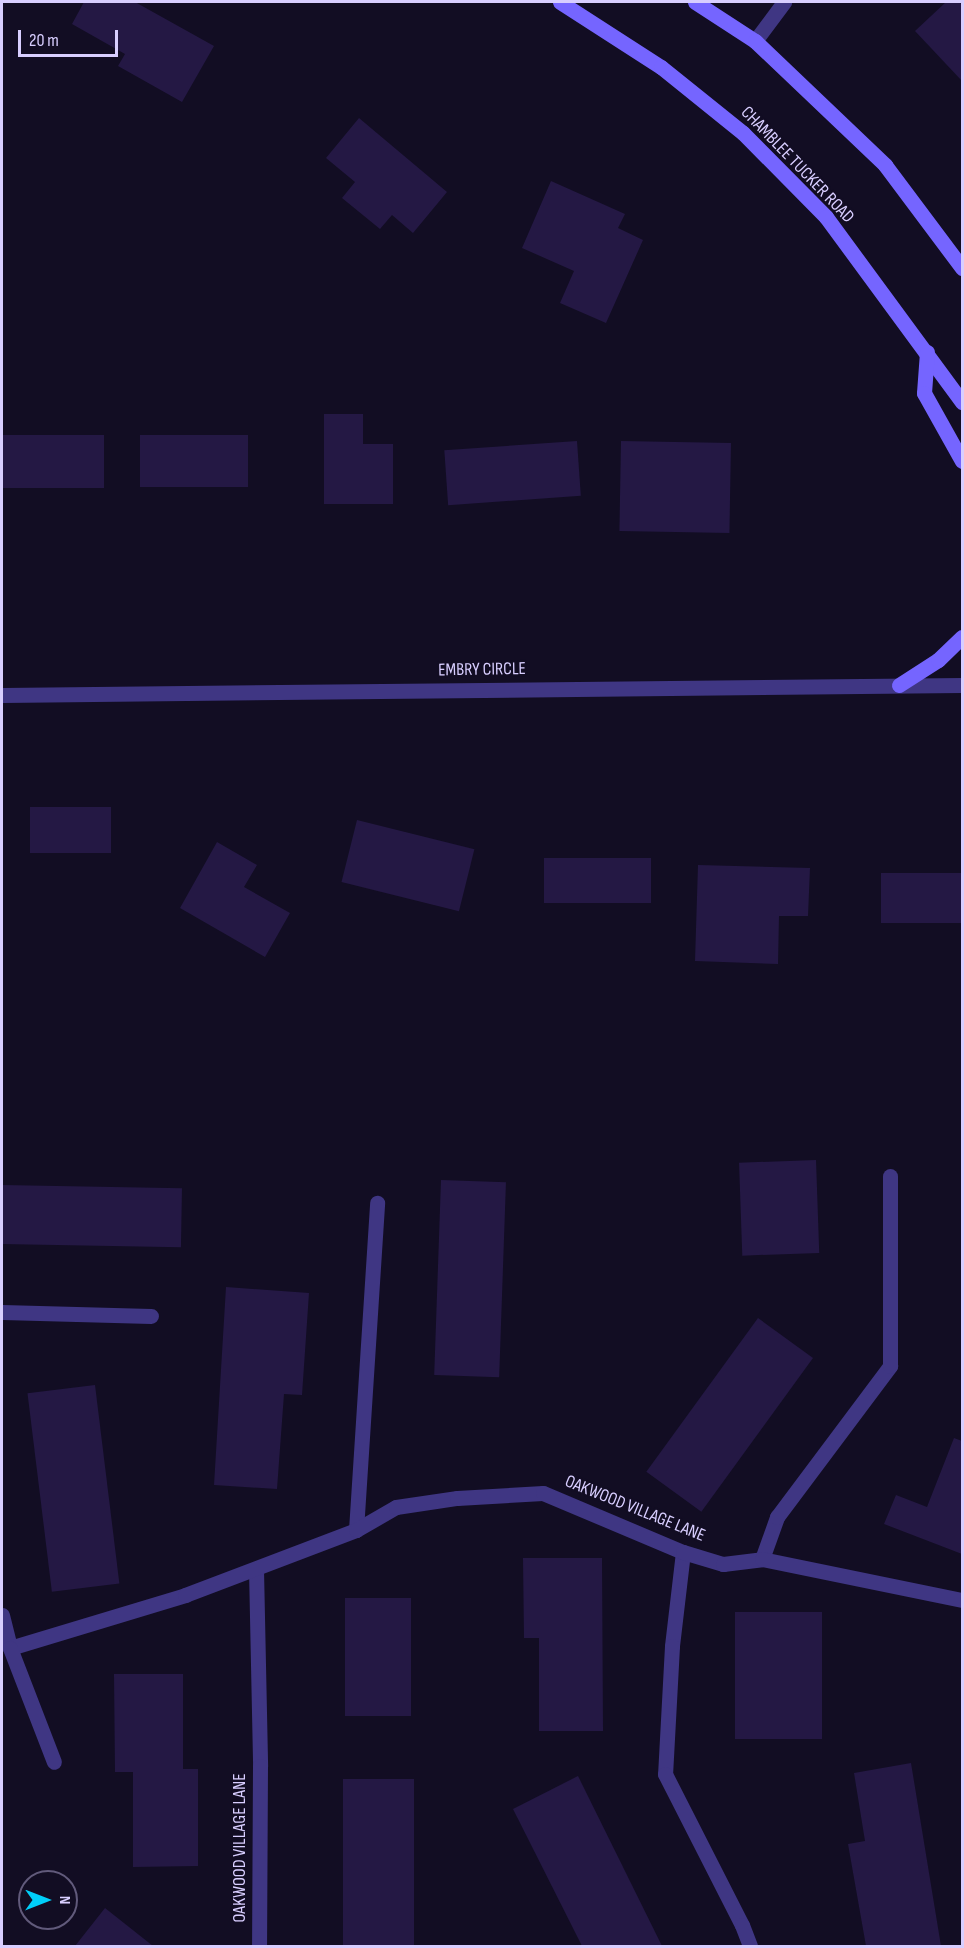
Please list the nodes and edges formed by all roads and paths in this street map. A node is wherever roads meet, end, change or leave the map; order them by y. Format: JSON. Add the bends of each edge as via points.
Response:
{"nodes":[{"id":1,"x":560,"y":2,"type":"edge"},
{"id":2,"x":695,"y":2,"type":"edge"},
{"id":3,"x":784,"y":2,"type":"edge"},
{"id":4,"x":755,"y":41,"type":"junction"},
{"id":5,"x":963,"y":268,"type":"edge"},
{"id":6,"x":927,"y":352,"type":"junction"},
{"id":7,"x":963,"y":402,"type":"edge"},
{"id":8,"x":963,"y":461,"type":"edge"},
{"id":9,"x":963,"y":637,"type":"edge"},
{"id":10,"x":963,"y":685,"type":"edge"},
{"id":11,"x":899,"y":686,"type":"junction"},
{"id":12,"x":2,"y":695,"type":"edge"},
{"id":13,"x":891,"y":1176,"type":"dead end"},
{"id":14,"x":377,"y":1203,"type":"dead end"},
{"id":15,"x":2,"y":1312,"type":"edge"},
{"id":16,"x":151,"y":1316,"type":"dead end"},
{"id":17,"x":356,"y":1530,"type":"junction"},
{"id":18,"x":683,"y":1552,"type":"junction"},
{"id":19,"x":762,"y":1559,"type":"junction"},
{"id":20,"x":256,"y":1569,"type":"junction"},
{"id":21,"x":963,"y":1600,"type":"edge"},
{"id":22,"x":2,"y":1616,"type":"edge"},
{"id":23,"x":10,"y":1648,"type":"junction"},
{"id":24,"x":54,"y":1762,"type":"dead end"},
{"id":25,"x":259,"y":1947,"type":"edge"},
{"id":26,"x":750,"y":1947,"type":"edge"}],
"edges":[{"from":1,"to":6,"type":"main road","name":"CHAMBLEE TUCKER ROAD","via":[[661,67],[743,133],[826,217]]},
{"from":2,"to":4,"type":"main road"},
{"from":3,"to":4,"type":"street"},
{"from":4,"to":5,"type":"main road","via":[[885,165]]},
{"from":6,"to":7,"type":"main road","name":"CHAMBLEE TUCKER ROAD"},
{"from":6,"to":8,"type":"main road","via":[[924,393]]},
{"from":9,"to":11,"type":"main road","via":[[938,660]]},
{"from":10,"to":11,"type":"street","name":"EMBRY CIRCLE"},
{"from":11,"to":12,"type":"street","name":"EMBRY CIRCLE"},
{"from":13,"to":19,"type":"street","via":[[891,1366],[777,1517]]},
{"from":14,"to":17,"type":"street"},
{"from":15,"to":16,"type":"street"},
{"from":17,"to":18,"type":"street","name":"OAKWOOD VILLAGE LANE","via":[[396,1507],[457,1498],[543,1493]]},
{"from":17,"to":20,"type":"street","name":"OAKWOOD VILLAGE LANE"},
{"from":18,"to":19,"type":"street","name":"OAKWOOD VILLAGE LANE","via":[[723,1564]]},
{"from":18,"to":26,"type":"street","via":[[672,1646],[665,1774]]},
{"from":19,"to":21,"type":"street","name":"OAKWOOD VILLAGE LANE"},
{"from":20,"to":23,"type":"street","name":"OAKWOOD VILLAGE LANE","via":[[185,1595]]},
{"from":20,"to":25,"type":"street","name":"OAKWOOD VILLAGE LANE"},
{"from":22,"to":23,"type":"street"},
{"from":23,"to":24,"type":"street"}]}
